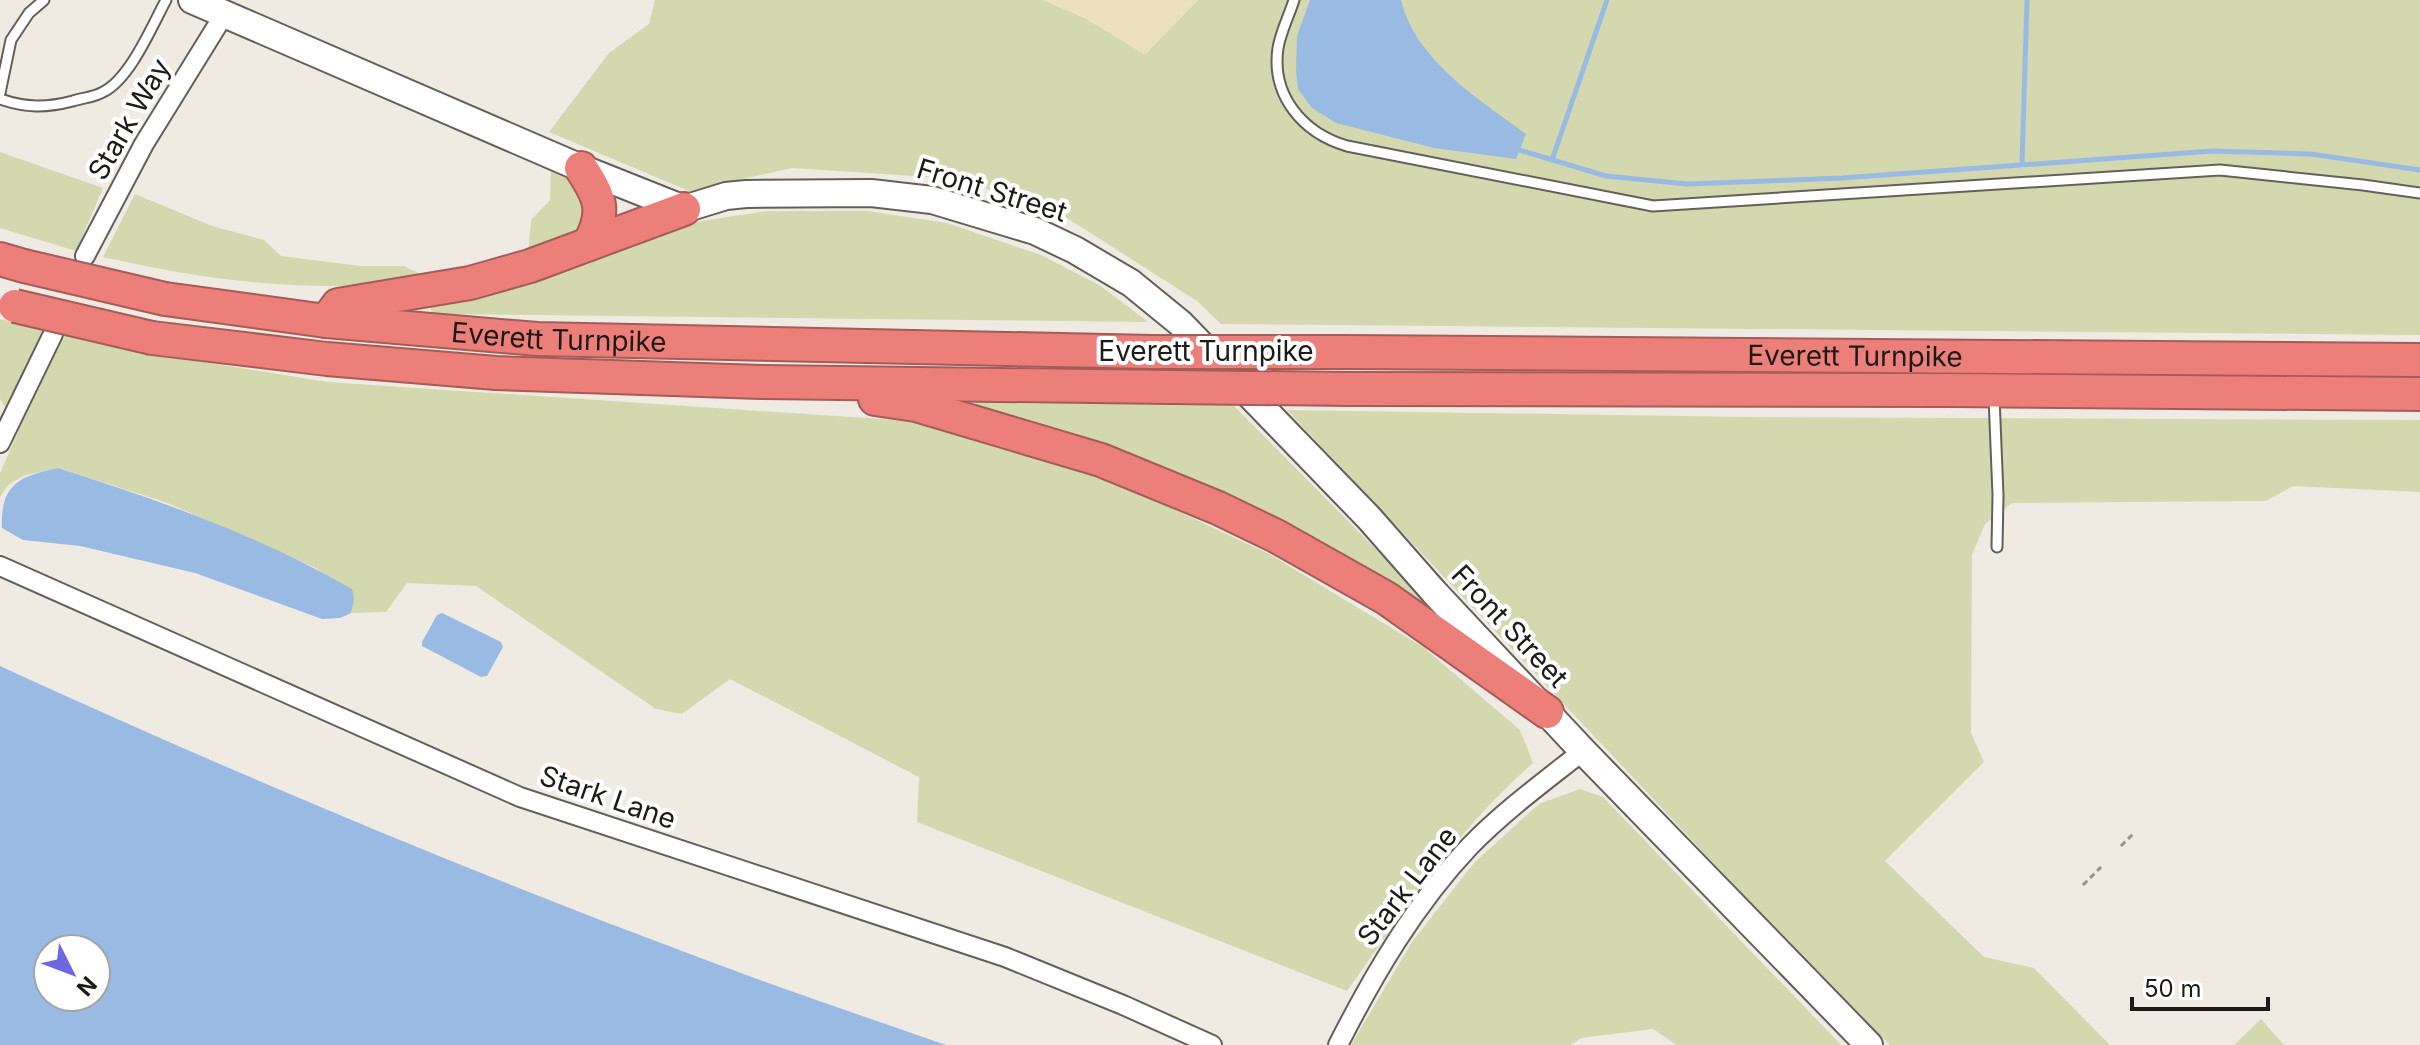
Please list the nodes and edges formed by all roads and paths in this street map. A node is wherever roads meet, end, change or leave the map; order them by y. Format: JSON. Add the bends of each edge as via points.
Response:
{"nodes":[{"id":1,"x":44,"y":0,"type":"edge"},
{"id":2,"x":166,"y":0,"type":"edge"},
{"id":3,"x":192,"y":0,"type":"edge"},
{"id":4,"x":1294,"y":0,"type":"edge"},
{"id":5,"x":225,"y":13,"type":"junction"},
{"id":6,"x":0,"y":96,"type":"edge"},
{"id":7,"x":581,"y":168,"type":"junction"},
{"id":8,"x":2420,"y":193,"type":"edge"},
{"id":9,"x":684,"y":209,"type":"junction"},
{"id":10,"x":589,"y":244,"type":"junction"},
{"id":11,"x":85,"y":256,"type":"dead end"},
{"id":12,"x":12,"y":262,"type":"edge"},
{"id":13,"x":8,"y":303,"type":"edge"},
{"id":14,"x":326,"y":321,"type":"junction"},
{"id":15,"x":53,"y":334,"type":"dead end"},
{"id":16,"x":2420,"y":360,"type":"edge"},
{"id":17,"x":761,"y":382,"type":"junction"},
{"id":18,"x":1994,"y":390,"type":"junction"},
{"id":19,"x":2420,"y":394,"type":"edge"},
{"id":20,"x":9,"y":403,"type":"edge"},
{"id":21,"x":0,"y":443,"type":"edge"},
{"id":22,"x":1997,"y":547,"type":"dead end"},
{"id":23,"x":0,"y":566,"type":"edge"},
{"id":24,"x":1547,"y":712,"type":"junction"},
{"id":25,"x":1583,"y":751,"type":"junction"},
{"id":26,"x":2134,"y":833,"type":"dead end"},
{"id":27,"x":2121,"y":846,"type":"dead end"},
{"id":28,"x":2101,"y":867,"type":"dead end"},
{"id":29,"x":2083,"y":885,"type":"dead end"},
{"id":30,"x":1212,"y":1045,"type":"edge"},
{"id":31,"x":1338,"y":1045,"type":"edge"},
{"id":32,"x":1869,"y":1045,"type":"edge"}],
"edges":[{"from":1,"to":6,"type":"lane","via":[[11,40]]},
{"from":2,"to":6,"type":"lane","via":[[121,78],[104,92],[35,107]]},
{"from":3,"to":5,"type":"main road"},
{"from":4,"to":8,"type":"lane","via":[[1278,50],[1279,81],[1291,109],[1322,137],[1653,206],[2220,170]]},
{"from":5,"to":7,"type":"main road"},
{"from":5,"to":11,"type":"street","name":"Stark Way","via":[[144,144]]},
{"from":7,"to":9,"type":"main road"},
{"from":7,"to":10,"type":"highway","via":[[597,192],[600,223]]},
{"from":9,"to":10,"type":"highway"},
{"from":9,"to":24,"type":"main road","name":"Front Street","via":[[746,194],[932,200],[1035,231],[1113,271],[1180,323]]},
{"from":10,"to":14,"type":"highway","via":[[470,283],[338,305]]},
{"from":12,"to":14,"type":"highway","name":"Everett Turnpike","bridge":true,"via":[[165,299]]},
{"from":13,"to":17,"type":"highway","name":"Everett Turnpike","bridge":true,"via":[[152,338],[411,368]]},
{"from":14,"to":16,"type":"highway","name":"Everett Turnpike","bridge":true,"via":[[537,339],[1152,352]]},
{"from":15,"to":20,"type":"street"},
{"from":17,"to":18,"type":"highway","name":"Everett Turnpike","bridge":true},
{"from":17,"to":24,"type":"highway","via":[[916,405],[1160,483],[1276,536],[1386,598]]},
{"from":18,"to":19,"type":"highway","name":"Everett Turnpike"},
{"from":18,"to":22,"type":"lane"},
{"from":20,"to":21,"type":"street"},
{"from":23,"to":30,"type":"street","name":"Stark Lane","via":[[520,797],[1005,957]]},
{"from":24,"to":25,"type":"main road","name":"Front Street"},
{"from":25,"to":31,"type":"street","name":"Stark Lane","via":[[1481,836],[1443,877],[1380,965]]},
{"from":25,"to":32,"type":"main road","name":"Front Street"},
{"from":26,"to":27,"type":"path"},
{"from":28,"to":29,"type":"path"}]}
